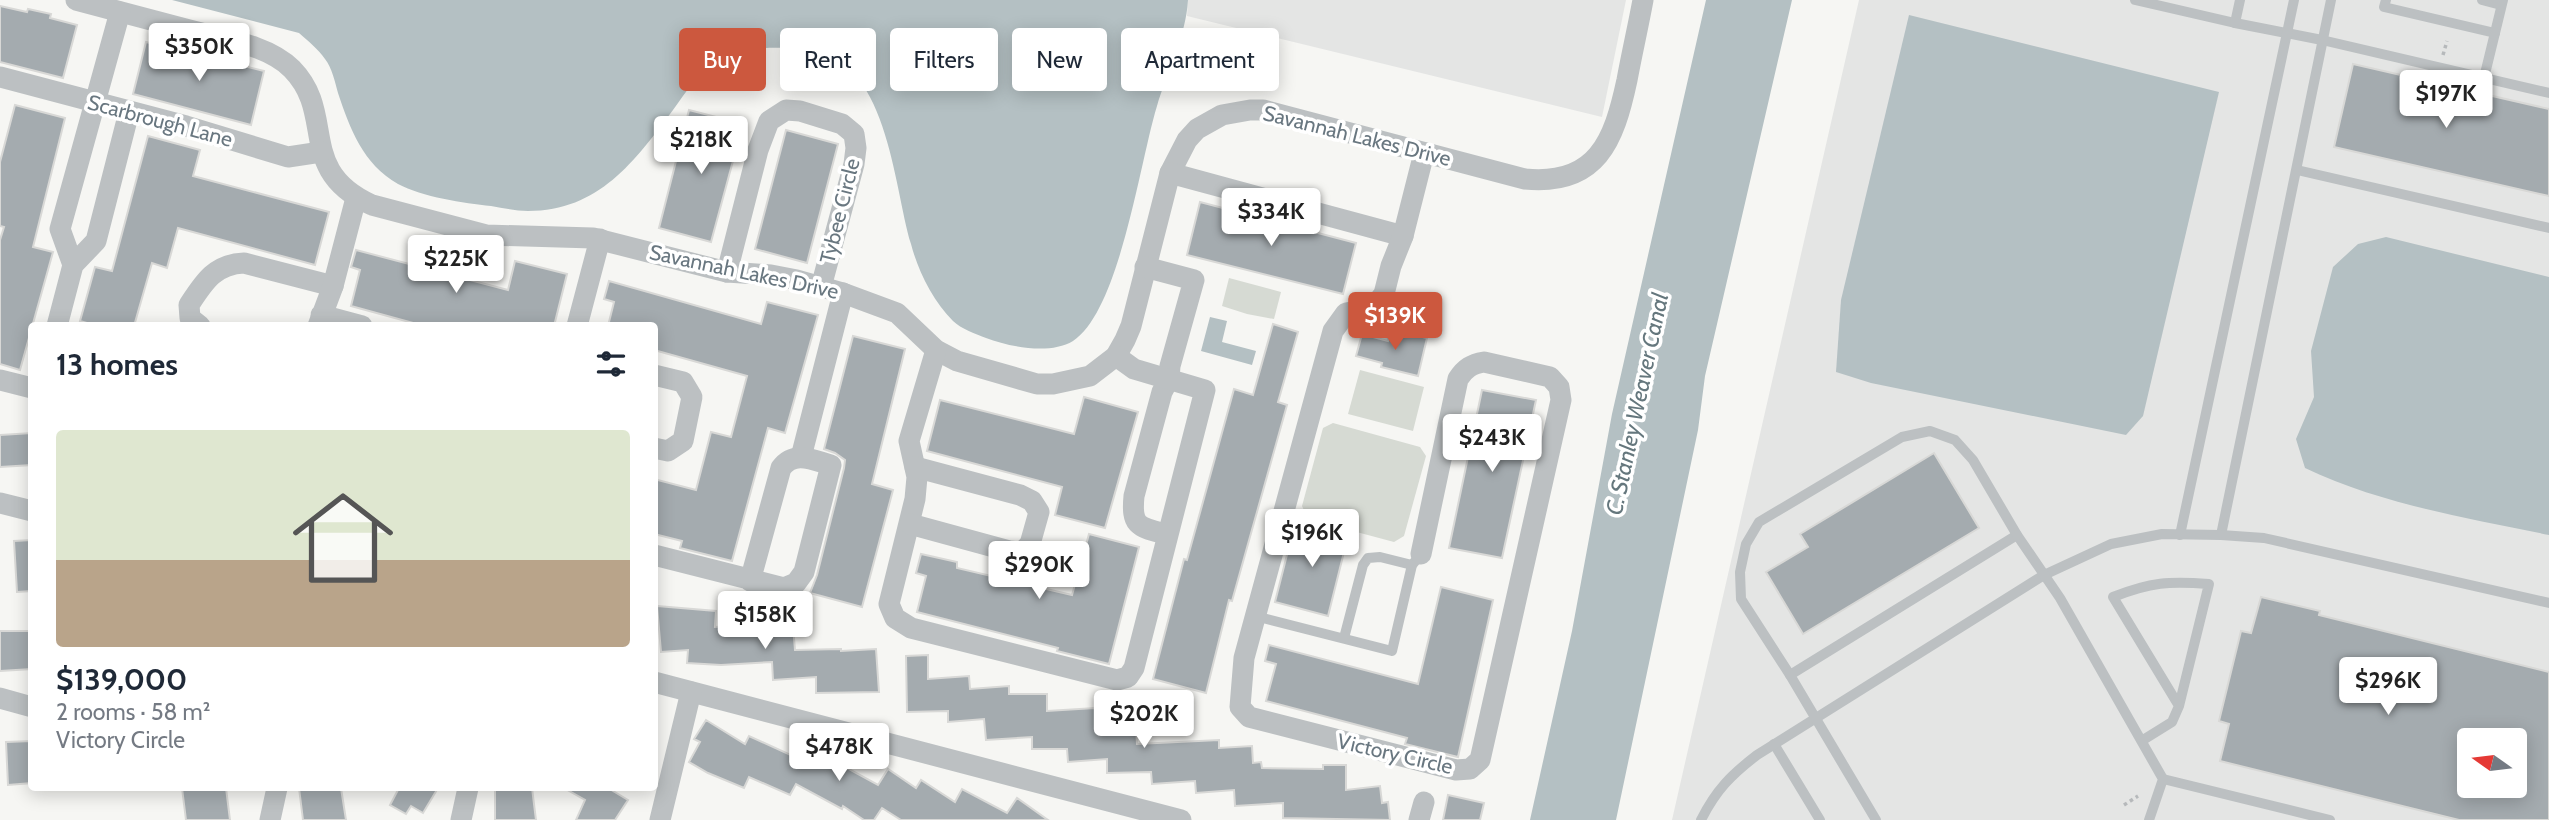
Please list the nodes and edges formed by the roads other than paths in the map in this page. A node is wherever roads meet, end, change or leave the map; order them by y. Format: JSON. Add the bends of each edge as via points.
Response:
{"nodes":[{"id":1,"x":76,"y":0,"type":"edge"},
{"id":2,"x":1643,"y":0,"type":"edge"},
{"id":3,"x":2134,"y":0,"type":"edge"},
{"id":4,"x":2190,"y":0,"type":"edge"},
{"id":5,"x":2240,"y":0,"type":"edge"},
{"id":6,"x":2294,"y":0,"type":"edge"},
{"id":7,"x":2331,"y":0,"type":"edge"},
{"id":8,"x":2386,"y":0,"type":"edge"},
{"id":9,"x":2482,"y":0,"type":"edge"},
{"id":10,"x":2502,"y":2,"type":"edge"},
{"id":11,"x":120,"y":12,"type":"junction"},
{"id":12,"x":2187,"y":12,"type":"junction"},
{"id":13,"x":2235,"y":23,"type":"junction"},
{"id":14,"x":2287,"y":33,"type":"junction"},
{"id":15,"x":2495,"y":33,"type":"junction"},
{"id":16,"x":2322,"y":40,"type":"junction"},
{"id":17,"x":0,"y":77,"type":"edge"},
{"id":18,"x":2484,"y":78,"type":"junction"},
{"id":19,"x":2549,"y":93,"type":"edge"},
{"id":20,"x":94,"y":103,"type":"junction"},
{"id":21,"x":129,"y":112,"type":"junction"},
{"id":22,"x":321,"y":152,"type":"junction"},
{"id":23,"x":1424,"y":153,"type":"junction"},
{"id":24,"x":2297,"y":170,"type":"junction"},
{"id":25,"x":1170,"y":173,"type":"junction"},
{"id":26,"x":356,"y":198,"type":"junction"},
{"id":27,"x":2549,"y":228,"type":"edge"},
{"id":28,"x":1403,"y":236,"type":"junction"},
{"id":29,"x":600,"y":239,"type":"junction"},
{"id":30,"x":73,"y":265,"type":"junction"},
{"id":31,"x":1145,"y":267,"type":"junction"},
{"id":32,"x":727,"y":272,"type":"junction"},
{"id":33,"x":333,"y":286,"type":"junction"},
{"id":34,"x":821,"y":287,"type":"junction"},
{"id":35,"x":843,"y":293,"type":"junction"},
{"id":36,"x":319,"y":320,"type":"edge"},
{"id":37,"x":58,"y":322,"type":"edge"},
{"id":38,"x":195,"y":322,"type":"edge"},
{"id":39,"x":578,"y":322,"type":"edge"},
{"id":40,"x":936,"y":350,"type":"junction"},
{"id":41,"x":1116,"y":356,"type":"junction"},
{"id":42,"x":658,"y":376,"type":"edge"},
{"id":43,"x":1169,"y":379,"type":"junction"},
{"id":44,"x":0,"y":380,"type":"edge"},
{"id":45,"x":28,"y":387,"type":"edge"},
{"id":46,"x":658,"y":449,"type":"edge"},
{"id":47,"x":801,"y":457,"type":"junction"},
{"id":48,"x":915,"y":467,"type":"junction"},
{"id":49,"x":0,"y":503,"type":"edge"},
{"id":50,"x":28,"y":510,"type":"edge"},
{"id":51,"x":910,"y":524,"type":"junction"},
{"id":52,"x":1166,"y":534,"type":"junction"},
{"id":53,"x":2017,"y":535,"type":"junction"},
{"id":54,"x":2180,"y":535,"type":"junction"},
{"id":55,"x":2221,"y":535,"type":"junction"},
{"id":56,"x":658,"y":556,"type":"edge"},
{"id":57,"x":1416,"y":560,"type":"junction"},
{"id":58,"x":2044,"y":575,"type":"junction"},
{"id":59,"x":750,"y":581,"type":"junction"},
{"id":60,"x":2549,"y":603,"type":"edge"},
{"id":61,"x":1255,"y":617,"type":"junction"},
{"id":62,"x":1344,"y":638,"type":"junction"},
{"id":63,"x":1790,"y":675,"type":"junction"},
{"id":64,"x":658,"y":683,"type":"edge"},
{"id":65,"x":691,"y":692,"type":"junction"},
{"id":66,"x":0,"y":698,"type":"edge"},
{"id":67,"x":28,"y":706,"type":"edge"},
{"id":68,"x":2179,"y":706,"type":"junction"},
{"id":69,"x":1815,"y":719,"type":"junction"},
{"id":70,"x":2143,"y":740,"type":"junction"},
{"id":71,"x":1774,"y":744,"type":"junction"},
{"id":72,"x":2163,"y":779,"type":"junction"},
{"id":73,"x":276,"y":791,"type":"edge"},
{"id":74,"x":467,"y":791,"type":"edge"},
{"id":75,"x":270,"y":820,"type":"edge"},
{"id":76,"x":461,"y":820,"type":"edge"},
{"id":77,"x":660,"y":820,"type":"edge"},
{"id":78,"x":1181,"y":820,"type":"edge"},
{"id":79,"x":1701,"y":820,"type":"edge"},
{"id":80,"x":1820,"y":820,"type":"edge"},
{"id":81,"x":1876,"y":820,"type":"edge"},
{"id":82,"x":2149,"y":820,"type":"edge"},
{"id":83,"x":2330,"y":820,"type":"edge"}],
"edges":[{"from":1,"to":11,"type":"street","name":"Savannah Lakes Drive"},
{"from":2,"to":23,"type":"street","name":"Savannah Lakes Drive","via":[[1618,117],[1608,143],[1591,163],[1567,177],[1539,180]]},
{"from":3,"to":12,"type":"lane"},
{"from":4,"to":12,"type":"lane"},
{"from":5,"to":13,"type":"lane"},
{"from":6,"to":14,"type":"lane"},
{"from":7,"to":16,"type":"lane"},
{"from":8,"to":15,"type":"lane","via":[[2384,6]]},
{"from":9,"to":10,"type":"lane"},
{"from":10,"to":15,"type":"lane"},
{"from":11,"to":20,"type":"street"},
{"from":11,"to":22,"type":"street","name":"Savannah Lakes Drive","via":[[268,52],[286,63],[311,99]]},
{"from":12,"to":13,"type":"lane"},
{"from":13,"to":14,"type":"lane"},
{"from":14,"to":16,"type":"lane"},
{"from":14,"to":54,"type":"lane"},
{"from":15,"to":18,"type":"lane"},
{"from":16,"to":18,"type":"lane"},
{"from":16,"to":24,"type":"lane"},
{"from":17,"to":20,"type":"street","name":"Scarbrough Lane"},
{"from":18,"to":19,"type":"lane"},
{"from":20,"to":21,"type":"street","name":"Scarbrough Lane"},
{"from":20,"to":30,"type":"street","via":[[60,229]]},
{"from":21,"to":22,"type":"street","name":"Scarbrough Lane","via":[[288,157]]},
{"from":21,"to":30,"type":"street","via":[[96,241]]},
{"from":22,"to":26,"type":"street","name":"Savannah Lakes Drive","via":[[337,180]]},
{"from":23,"to":25,"type":"street","name":"Savannah Lakes Drive","via":[[1250,110],[1222,115],[1197,129],[1178,153]]},
{"from":23,"to":28,"type":"street","name":"Victory Circle"},
{"from":24,"to":27,"type":"lane"},
{"from":24,"to":55,"type":"lane"},
{"from":25,"to":28,"type":"street"},
{"from":25,"to":31,"type":"street","name":"Savannah Lakes Drive"},
{"from":26,"to":29,"type":"street","name":"Savannah Lakes Drive","via":[[486,235]]},
{"from":26,"to":33,"type":"street"},
{"from":28,"to":61,"type":"street","name":"Victory Circle","via":[[1384,294],[1367,309],[1346,313],[1333,331]]},
{"from":29,"to":32,"type":"street","name":"Savannah Lakes Drive"},
{"from":29,"to":39,"type":"street"},
{"from":30,"to":37,"type":"street"},
{"from":31,"to":41,"type":"street","name":"Savannah Lakes Drive","via":[[1131,326]]},
{"from":31,"to":43,"type":"street","via":[[1194,280]]},
{"from":32,"to":34,"type":"street","name":"Savannah Lakes Drive","via":[[771,275]]},
{"from":32,"to":34,"type":"street","name":"Tybee Circle","via":[[769,121],[786,110],[800,111],[842,124],[854,134],[856,148]]},
{"from":33,"to":36,"type":"street"},
{"from":33,"to":38,"type":"street","via":[[244,263],[231,264],[219,268],[189,305]]},
{"from":34,"to":35,"type":"street","name":"Savannah Lakes Drive"},
{"from":35,"to":40,"type":"street","name":"Savannah Lakes Drive","via":[[897,313]]},
{"from":35,"to":47,"type":"street"},
{"from":40,"to":41,"type":"street","name":"Savannah Lakes Drive","via":[[976,368],[1037,384],[1090,376]]},
{"from":40,"to":48,"type":"street","via":[[909,441]]},
{"from":41,"to":43,"type":"street","via":[[1134,369]]},
{"from":42,"to":46,"type":"street","via":[[683,382],[692,397],[683,441],[668,451]]},
{"from":43,"to":52,"type":"street","via":[[1132,513],[1143,528]]},
{"from":43,"to":52,"type":"street","via":[[1205,390]]},
{"from":44,"to":45,"type":"street"},
{"from":47,"to":59,"type":"street","via":[[786,461],[781,468]]},
{"from":47,"to":59,"type":"street","via":[[831,465],[804,572],[796,583],[784,588]]},
{"from":48,"to":51,"type":"street"},
{"from":48,"to":51,"type":"street","via":[[1020,495],[1032,501],[1039,512],[1030,544],[1022,552]]},
{"from":49,"to":50,"type":"street"},
{"from":51,"to":52,"type":"street","via":[[889,604],[895,618],[911,628],[1117,680],[1128,677],[1133,668]]},
{"from":53,"to":58,"type":"lane"},
{"from":53,"to":63,"type":"lane"},
{"from":53,"to":63,"type":"lane","via":[[1973,460],[1955,440],[1930,431],[1902,437],[1759,522],[1746,544],[1741,599]]},
{"from":54,"to":55,"type":"lane"},
{"from":54,"to":58,"type":"lane","via":[[2110,544]]},
{"from":55,"to":60,"type":"lane","via":[[2264,538]]},
{"from":56,"to":59,"type":"street"},
{"from":57,"to":61,"type":"street","name":"Victory Circle","via":[[1463,371],[1484,362],[1550,377],[1559,387],[1560,400],[1480,761],[1469,769],[1456,770],[1249,717],[1240,707],[1240,693]]},
{"from":57,"to":62,"type":"lane","via":[[1368,558]]},
{"from":57,"to":62,"type":"lane","via":[[1392,651]]},
{"from":58,"to":69,"type":"lane"},
{"from":58,"to":70,"type":"lane"},
{"from":61,"to":62,"type":"lane"},
{"from":63,"to":69,"type":"lane"},
{"from":64,"to":65,"type":"street"},
{"from":65,"to":77,"type":"street"},
{"from":65,"to":78,"type":"street"},
{"from":66,"to":67,"type":"street"},
{"from":68,"to":68,"type":"lane","via":[[2209,584],[2167,581],[2113,597]]},
{"from":68,"to":70,"type":"lane","via":[[2172,722]]},
{"from":69,"to":71,"type":"lane"},
{"from":69,"to":81,"type":"lane"},
{"from":70,"to":72,"type":"lane"},
{"from":71,"to":79,"type":"lane","via":[[1731,775]]},
{"from":71,"to":80,"type":"lane"},
{"from":72,"to":82,"type":"lane"},
{"from":72,"to":83,"type":"lane"},
{"from":73,"to":75,"type":"street"},
{"from":74,"to":76,"type":"street"}]}
